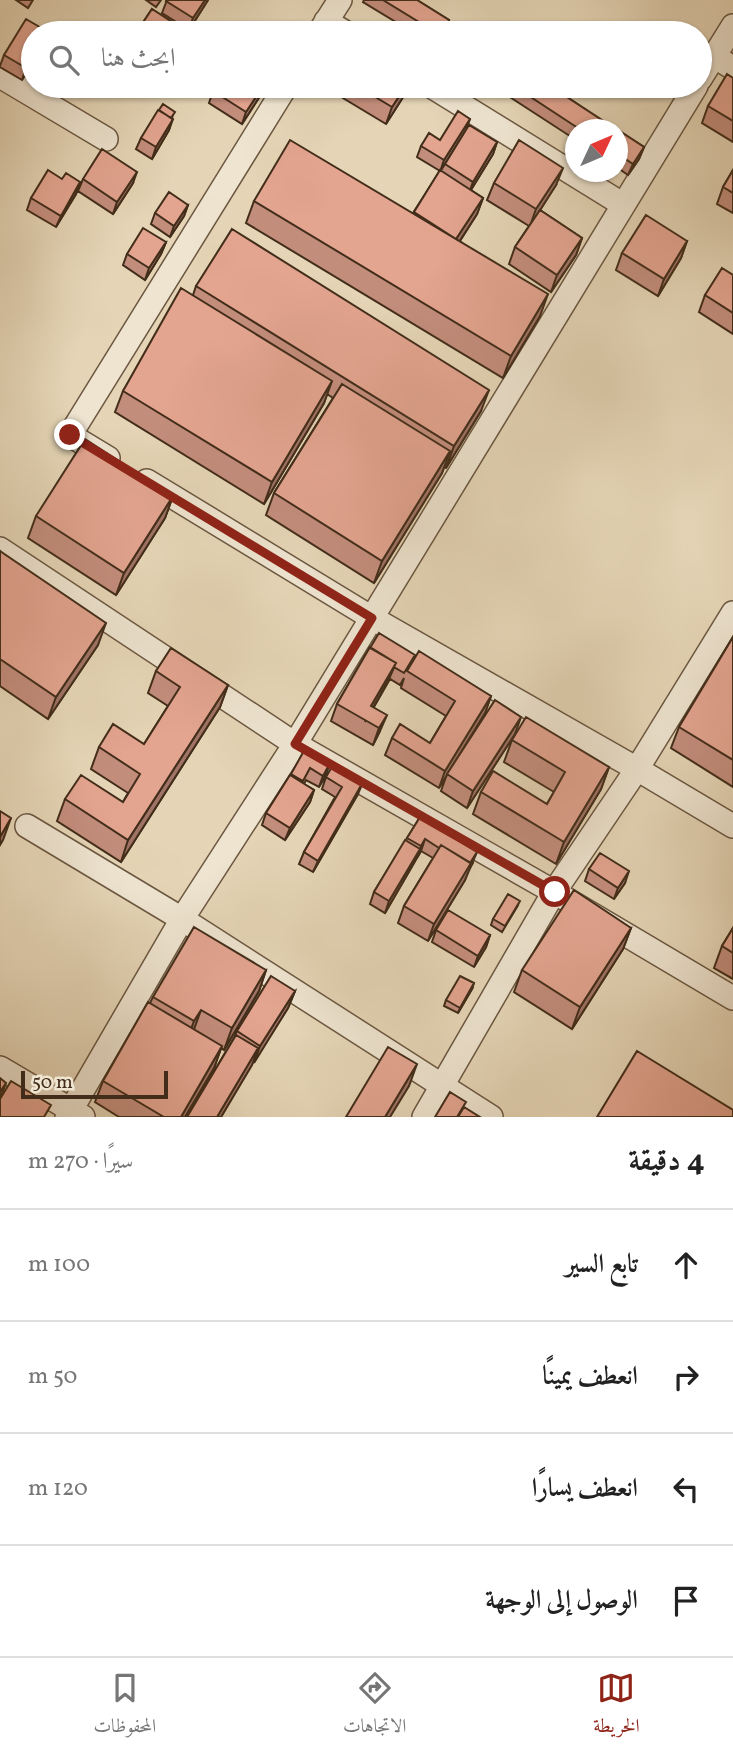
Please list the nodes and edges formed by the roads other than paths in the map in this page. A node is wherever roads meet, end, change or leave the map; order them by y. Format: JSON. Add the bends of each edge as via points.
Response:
{"nodes":[{"id":1,"x":340,"y":0,"type":"edge"},
{"id":2,"x":326,"y":21,"type":"edge"},
{"id":3,"x":733,"y":26,"type":"edge"},
{"id":4,"x":724,"y":62,"type":"edge"},
{"id":5,"x":0,"y":76,"type":"edge"},
{"id":6,"x":21,"y":88,"type":"edge"},
{"id":7,"x":37,"y":98,"type":"edge"},
{"id":8,"x":279,"y":98,"type":"edge"},
{"id":9,"x":450,"y":98,"type":"edge"},
{"id":10,"x":688,"y":98,"type":"edge"},
{"id":11,"x":106,"y":139,"type":"dead end"},
{"id":12,"x":622,"y":204,"type":"junction"},
{"id":13,"x":0,"y":549,"type":"edge"},
{"id":14,"x":733,"y":613,"type":"edge"},
{"id":15,"x":372,"y":618,"type":"junction"},
{"id":16,"x":295,"y":744,"type":"junction"},
{"id":17,"x":637,"y":769,"type":"junction"},
{"id":18,"x":27,"y":826,"type":"dead end"},
{"id":19,"x":733,"y":826,"type":"edge"},
{"id":20,"x":555,"y":892,"type":"junction"},
{"id":21,"x":182,"y":919,"type":"junction"},
{"id":22,"x":733,"y":998,"type":"edge"},
{"id":23,"x":0,"y":1068,"type":"edge"},
{"id":24,"x":441,"y":1087,"type":"junction"},
{"id":25,"x":74,"y":1115,"type":"edge"},
{"id":26,"x":424,"y":1117,"type":"edge"},
{"id":27,"x":491,"y":1117,"type":"edge"}],
"edges":[{"from":1,"to":2,"type":"street"},
{"from":3,"to":4,"type":"street"},
{"from":5,"to":6,"type":"street"},
{"from":7,"to":11,"type":"street"},
{"from":8,"to":15,"type":"street","via":[[70,435]]},
{"from":9,"to":12,"type":"street"},
{"from":10,"to":12,"type":"street"},
{"from":12,"to":15,"type":"street"},
{"from":13,"to":16,"type":"street"},
{"from":14,"to":17,"type":"street"},
{"from":15,"to":16,"type":"street"},
{"from":15,"to":17,"type":"street"},
{"from":16,"to":20,"type":"street"},
{"from":16,"to":21,"type":"street"},
{"from":17,"to":19,"type":"street"},
{"from":17,"to":20,"type":"street"},
{"from":18,"to":21,"type":"street"},
{"from":20,"to":22,"type":"street"},
{"from":20,"to":24,"type":"street"},
{"from":21,"to":24,"type":"street"},
{"from":21,"to":25,"type":"street"},
{"from":23,"to":25,"type":"street"},
{"from":24,"to":26,"type":"street"},
{"from":24,"to":27,"type":"street"}]}
